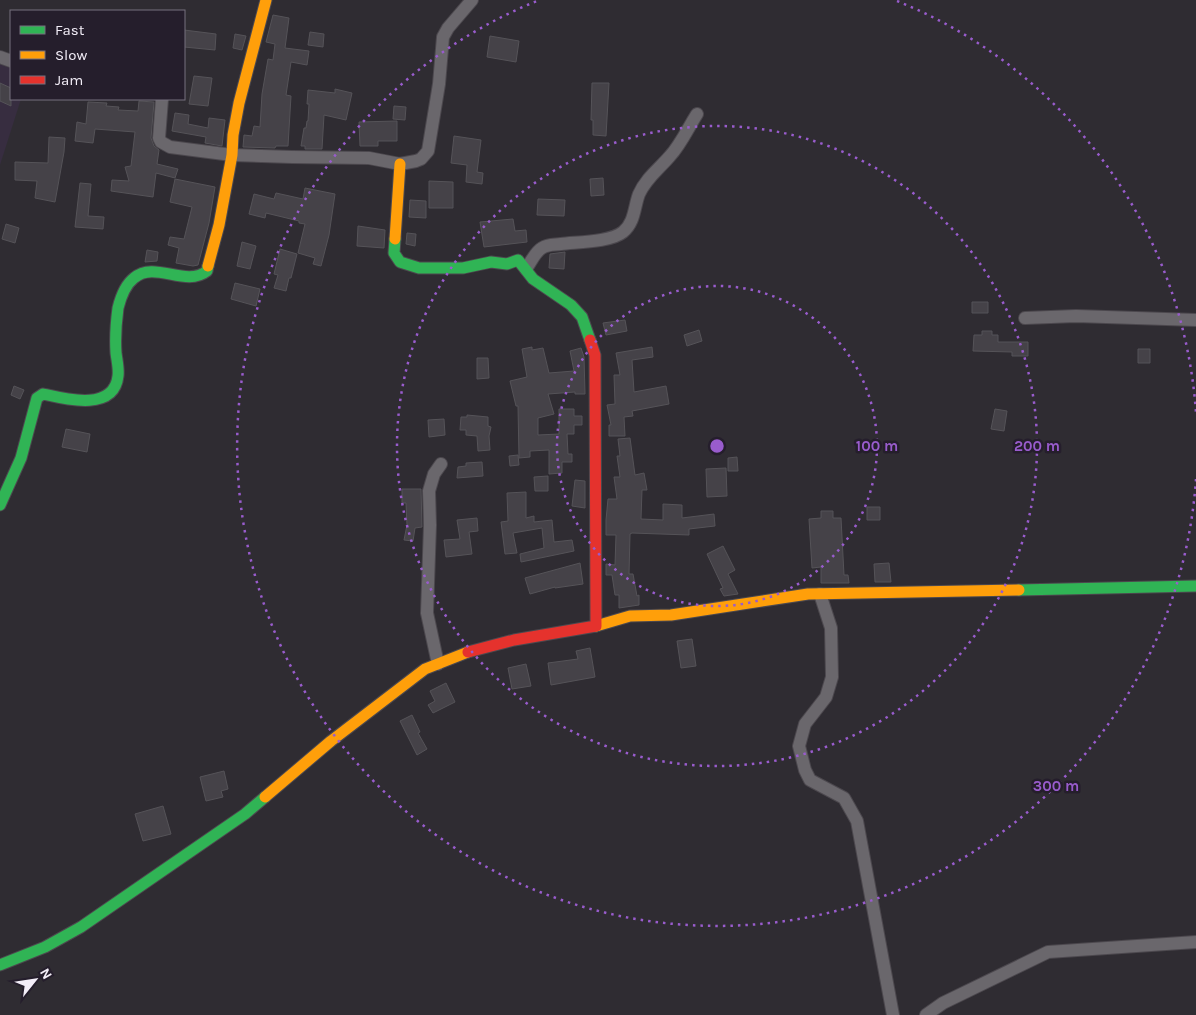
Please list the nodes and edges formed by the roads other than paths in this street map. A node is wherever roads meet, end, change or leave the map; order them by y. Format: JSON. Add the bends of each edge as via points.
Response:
{"nodes":[{"id":1,"x":266,"y":0,"type":"edge"},
{"id":2,"x":472,"y":0,"type":"edge"},
{"id":3,"x":162,"y":100,"type":"edge"},
{"id":4,"x":696,"y":114,"type":"dead end"},
{"id":5,"x":232,"y":154,"type":"junction"},
{"id":6,"x":400,"y":164,"type":"junction"},
{"id":7,"x":526,"y":269,"type":"junction"},
{"id":8,"x":1025,"y":318,"type":"dead end"},
{"id":9,"x":1196,"y":320,"type":"edge"},
{"id":10,"x":440,"y":464,"type":"dead end"},
{"id":11,"x":0,"y":505,"type":"edge"},
{"id":12,"x":1196,"y":586,"type":"edge"},
{"id":13,"x":820,"y":594,"type":"junction"},
{"id":14,"x":596,"y":626,"type":"junction"},
{"id":15,"x":438,"y":664,"type":"junction"},
{"id":16,"x":1196,"y":942,"type":"edge"},
{"id":17,"x":0,"y":965,"type":"edge"},
{"id":18,"x":893,"y":1015,"type":"edge"},
{"id":19,"x":926,"y":1015,"type":"edge"}],
"edges":[{"from":1,"to":5,"type":"street","via":[[239,103]]},
{"from":2,"to":6,"type":"street","via":[[443,38],[428,151],[416,162]]},
{"from":3,"to":5,"type":"street","via":[[161,142],[170,147]]},
{"from":4,"to":7,"type":"street","via":[[671,155],[648,178],[629,226],[623,232],[600,240],[543,248]]},
{"from":5,"to":6,"type":"street","via":[[369,158]]},
{"from":5,"to":11,"type":"street","via":[[207,271],[197,277],[148,272],[131,279],[125,287],[116,320],[116,383],[102,398],[88,402],[43,394],[37,398],[21,458]]},
{"from":6,"to":7,"type":"street","via":[[394,253],[400,262],[419,268],[464,268],[518,260]]},
{"from":7,"to":14,"type":"street","via":[[533,279],[571,305],[582,318],[595,355]]},
{"from":8,"to":9,"type":"street","via":[[1076,316]]},
{"from":10,"to":15,"type":"street","via":[[429,492],[427,613]]},
{"from":12,"to":13,"type":"street"},
{"from":13,"to":14,"type":"street","via":[[671,615],[630,616]]},
{"from":13,"to":18,"type":"street","via":[[831,628],[832,677],[826,697],[805,724],[799,746],[804,770],[810,780],[844,798],[857,821]]},
{"from":14,"to":15,"type":"street","via":[[514,640],[464,653]]},
{"from":15,"to":17,"type":"street","via":[[425,669],[384,700],[244,814],[81,927],[45,948]]},
{"from":16,"to":19,"type":"street","via":[[1048,952],[943,1003]]}]}
